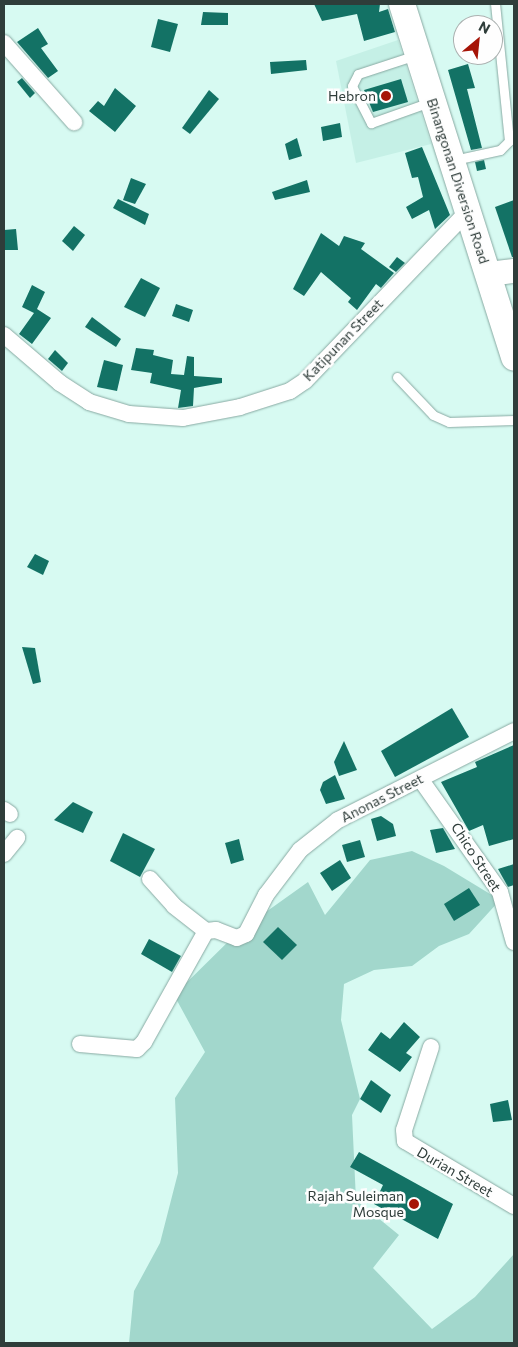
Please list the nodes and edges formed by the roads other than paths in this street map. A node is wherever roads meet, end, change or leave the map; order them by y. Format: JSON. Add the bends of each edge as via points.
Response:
{"nodes":[{"id":1,"x":402,"y":4,"type":"edge"},
{"id":2,"x":495,"y":4,"type":"edge"},
{"id":3,"x":4,"y":43,"type":"edge"},
{"id":4,"x":418,"y":55,"type":"junction"},
{"id":5,"x":433,"y":101,"type":"junction"},
{"id":6,"x":74,"y":122,"type":"dead end"},
{"id":7,"x":452,"y":161,"type":"junction"},
{"id":8,"x":468,"y":211,"type":"junction"},
{"id":9,"x":514,"y":271,"type":"edge"},
{"id":10,"x":489,"y":274,"type":"junction"},
{"id":11,"x":4,"y":335,"type":"edge"},
{"id":12,"x":514,"y":358,"type":"edge"},
{"id":13,"x":397,"y":377,"type":"dead end"},
{"id":14,"x":514,"y":420,"type":"edge"},
{"id":15,"x":514,"y":732,"type":"edge"},
{"id":16,"x":421,"y":780,"type":"junction"},
{"id":17,"x":17,"y":838,"type":"dead end"},
{"id":18,"x":4,"y":854,"type":"edge"},
{"id":19,"x":150,"y":879,"type":"dead end"},
{"id":20,"x":206,"y":932,"type":"junction"},
{"id":21,"x":514,"y":942,"type":"edge"},
{"id":22,"x":80,"y":1044,"type":"dead end"},
{"id":23,"x":431,"y":1047,"type":"dead end"},
{"id":24,"x":514,"y":1206,"type":"edge"}],
"edges":[{"from":1,"to":4,"type":"main road","name":"Binangonan Diversion Road"},
{"from":2,"to":7,"type":"lane","via":[[509,142],[500,150]]},
{"from":3,"to":6,"type":"street"},
{"from":4,"to":5,"type":"main road","name":"Binangonan Diversion Road"},
{"from":4,"to":5,"type":"lane","via":[[358,74],[352,86],[371,123]]},
{"from":5,"to":7,"type":"main road","name":"Binangonan Diversion Road"},
{"from":7,"to":8,"type":"main road","name":"Binangonan Diversion Road"},
{"from":8,"to":10,"type":"main road","name":"Binangonan Diversion Road"},
{"from":8,"to":11,"type":"street","name":"Katipunan Street","via":[[305,381],[257,403],[183,418],[130,414],[89,402],[60,384]]},
{"from":9,"to":10,"type":"street"},
{"from":10,"to":12,"type":"main road","name":"Binangonan Diversion Road"},
{"from":13,"to":14,"type":"lane","via":[[432,415],[449,422]]},
{"from":15,"to":16,"type":"street","name":"Anonas Street","via":[[445,764]]},
{"from":16,"to":20,"type":"street","name":"Anonas Street","via":[[338,820],[300,850],[242,938],[210,929]]},
{"from":16,"to":21,"type":"street","name":"Chico Street","via":[[500,892]]},
{"from":17,"to":18,"type":"street"},
{"from":19,"to":20,"type":"street","via":[[174,906]]},
{"from":20,"to":22,"type":"street","via":[[137,1049]]},
{"from":23,"to":24,"type":"street","name":"Durian Street","via":[[404,1130],[405,1141]]}]}
